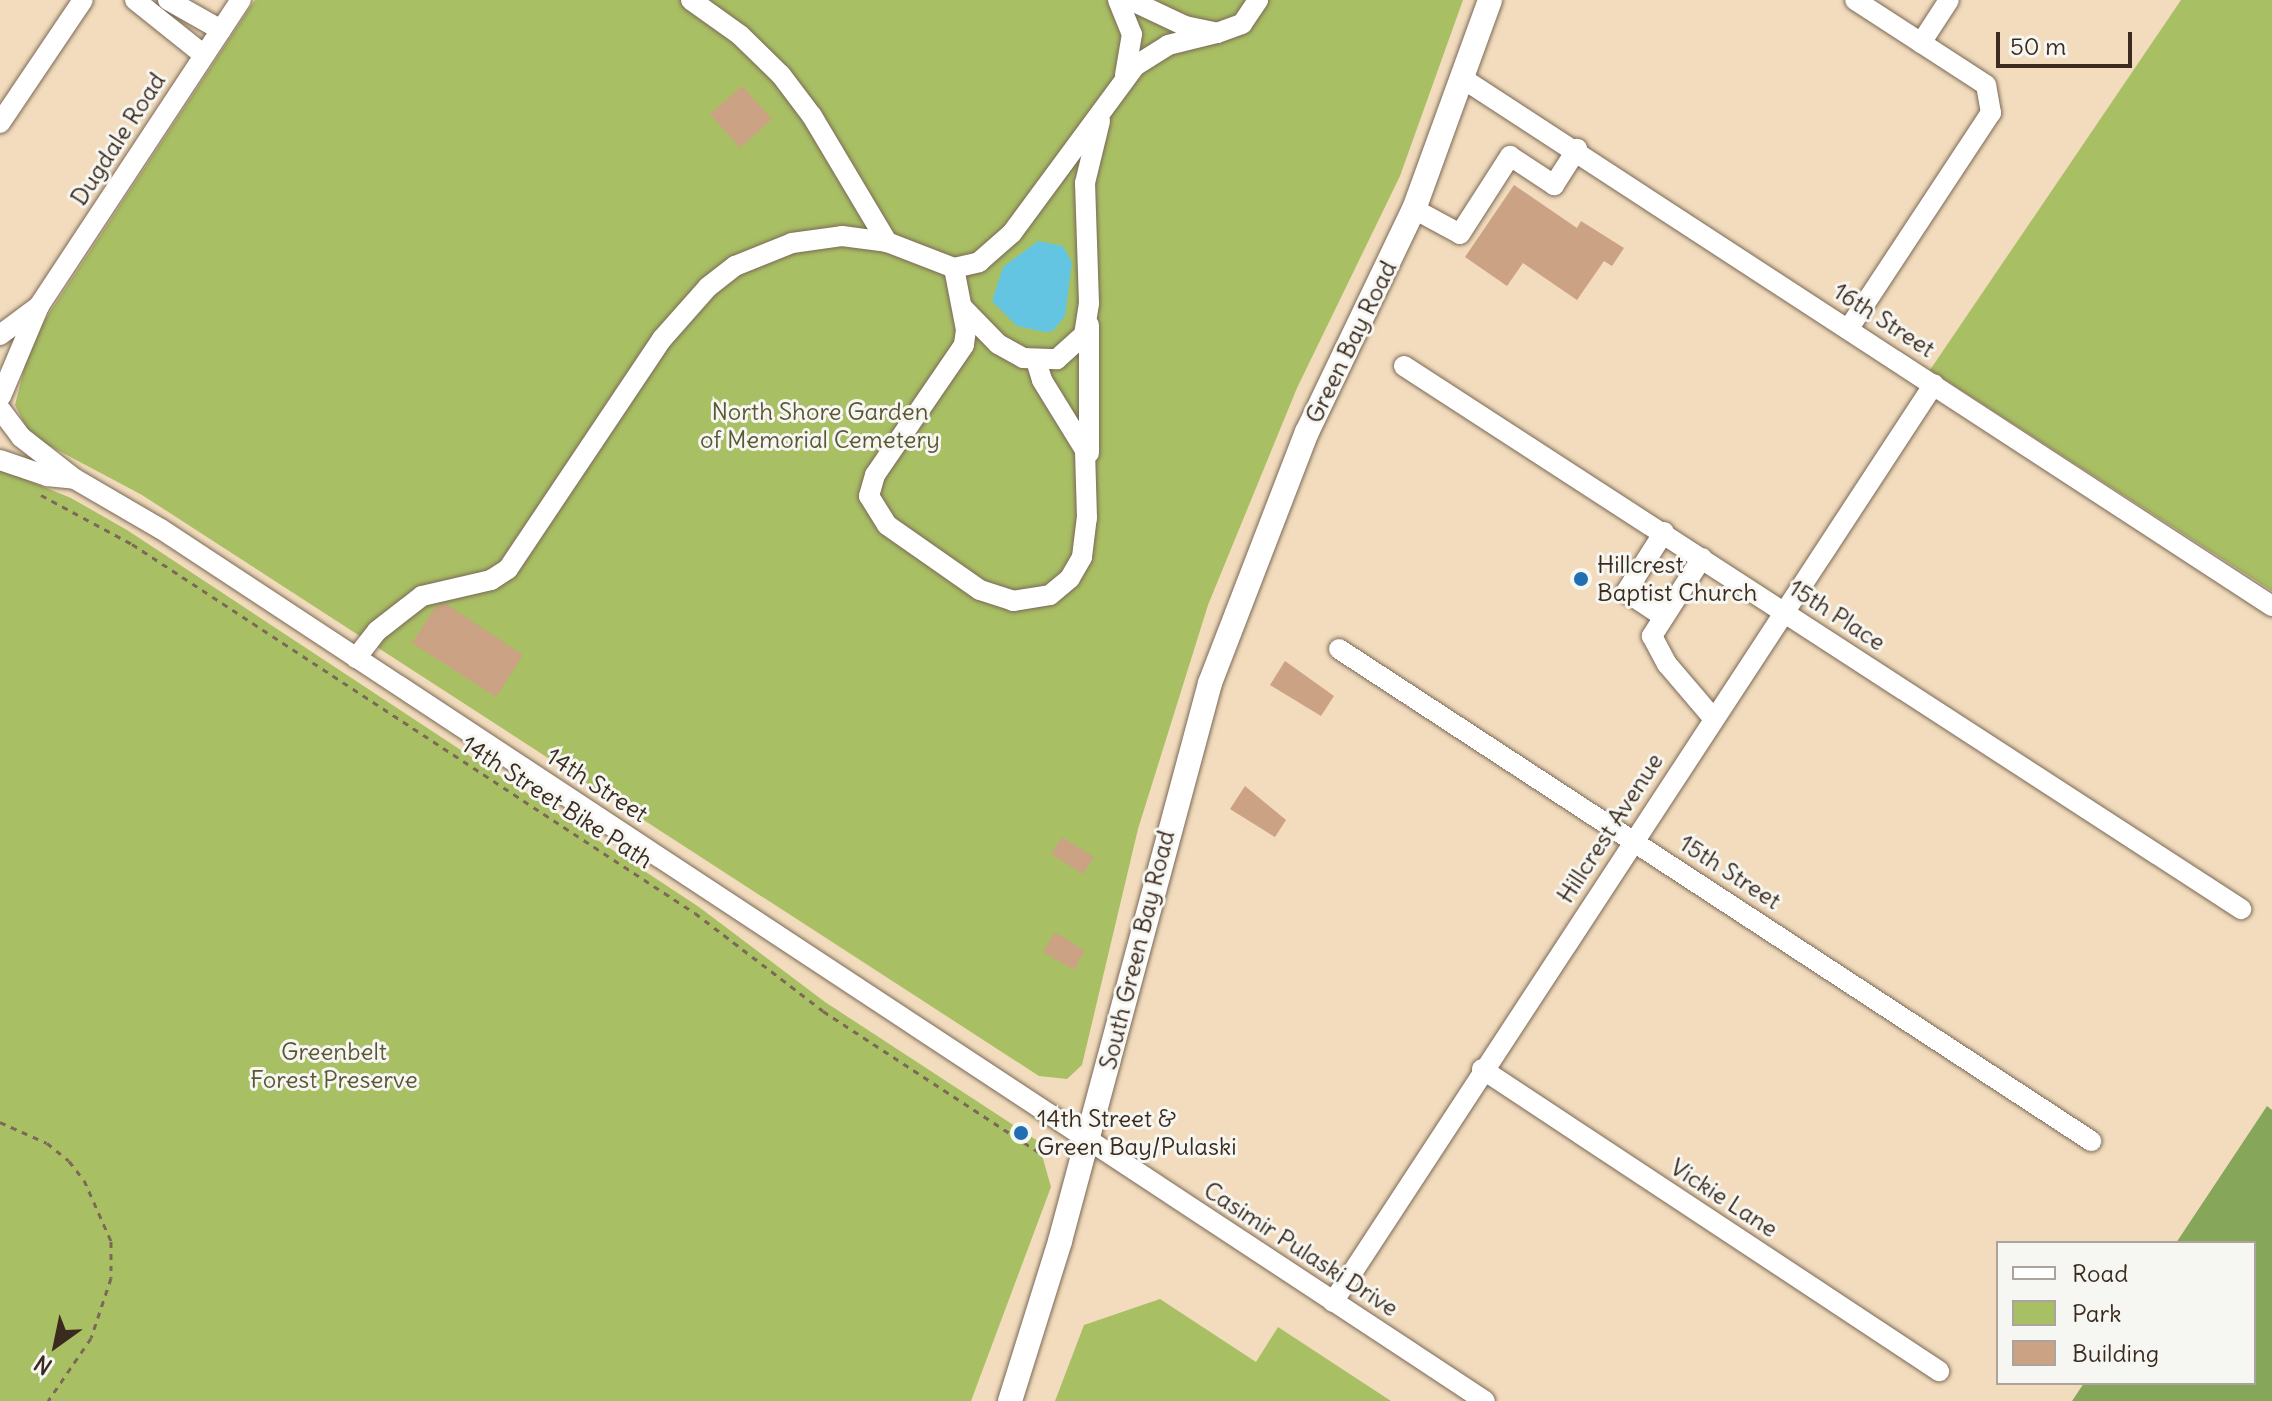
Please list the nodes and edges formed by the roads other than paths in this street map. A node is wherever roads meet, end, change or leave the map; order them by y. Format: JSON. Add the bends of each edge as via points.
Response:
{"nodes":[{"id":1,"x":83,"y":0,"type":"edge"},
{"id":2,"x":135,"y":0,"type":"edge"},
{"id":3,"x":168,"y":0,"type":"edge"},
{"id":4,"x":241,"y":0,"type":"edge"},
{"id":5,"x":691,"y":0,"type":"edge"},
{"id":6,"x":1118,"y":0,"type":"edge"},
{"id":7,"x":1130,"y":0,"type":"edge"},
{"id":8,"x":1258,"y":0,"type":"edge"},
{"id":9,"x":1490,"y":0,"type":"edge"},
{"id":10,"x":1855,"y":0,"type":"edge"},
{"id":11,"x":1949,"y":0,"type":"edge"},
{"id":12,"x":221,"y":30,"type":"junction"},
{"id":13,"x":1217,"y":33,"type":"junction"},
{"id":14,"x":1921,"y":43,"type":"junction"},
{"id":15,"x":204,"y":55,"type":"junction"},
{"id":16,"x":1124,"y":78,"type":"junction"},
{"id":17,"x":1465,"y":80,"type":"junction"},
{"id":18,"x":1106,"y":104,"type":"junction"},
{"id":19,"x":0,"y":123,"type":"edge"},
{"id":20,"x":1577,"y":149,"type":"junction"},
{"id":21,"x":1414,"y":209,"type":"junction"},
{"id":22,"x":887,"y":242,"type":"junction"},
{"id":23,"x":954,"y":268,"type":"junction"},
{"id":24,"x":39,"y":306,"type":"junction"},
{"id":25,"x":963,"y":308,"type":"junction"},
{"id":26,"x":1089,"y":321,"type":"junction"},
{"id":27,"x":1849,"y":328,"type":"junction"},
{"id":28,"x":0,"y":335,"type":"edge"},
{"id":29,"x":1036,"y":360,"type":"junction"},
{"id":30,"x":1404,"y":366,"type":"dead end"},
{"id":31,"x":1934,"y":384,"type":"junction"},
{"id":32,"x":0,"y":395,"type":"edge"},
{"id":33,"x":0,"y":403,"type":"edge"},
{"id":34,"x":0,"y":409,"type":"edge"},
{"id":35,"x":0,"y":460,"type":"edge"},
{"id":36,"x":1089,"y":467,"type":"junction"},
{"id":37,"x":75,"y":479,"type":"junction"},
{"id":38,"x":1664,"y":532,"type":"junction"},
{"id":39,"x":1702,"y":558,"type":"junction"},
{"id":40,"x":2272,"y":606,"type":"edge"},
{"id":41,"x":1784,"y":611,"type":"junction"},
{"id":42,"x":1664,"y":617,"type":"junction"},
{"id":43,"x":1339,"y":649,"type":"dead end"},
{"id":44,"x":356,"y":658,"type":"junction"},
{"id":45,"x":1210,"y":683,"type":"joint"},
{"id":46,"x":1713,"y":718,"type":"junction"},
{"id":47,"x":1633,"y":839,"type":"junction"},
{"id":48,"x":2241,"y":909,"type":"dead end"},
{"id":49,"x":1482,"y":1069,"type":"junction"},
{"id":50,"x":1088,"y":1140,"type":"junction"},
{"id":51,"x":2091,"y":1141,"type":"dead end"},
{"id":52,"x":1333,"y":1302,"type":"junction"},
{"id":53,"x":1939,"y":1371,"type":"dead end"},
{"id":54,"x":1010,"y":1401,"type":"edge"},
{"id":55,"x":1485,"y":1401,"type":"edge"}],
"edges":[{"from":1,"to":19,"type":"street"},
{"from":2,"to":15,"type":"street"},
{"from":3,"to":12,"type":"street"},
{"from":4,"to":12,"type":"street","name":"Dugdale Road"},
{"from":5,"to":22,"type":"street","via":[[740,35],[781,75],[812,116]]},
{"from":6,"to":16,"type":"street","via":[[1130,17],[1132,34]]},
{"from":7,"to":13,"type":"street","via":[[1185,26]]},
{"from":8,"to":13,"type":"street","via":[[1242,24]]},
{"from":9,"to":17,"type":"main road","name":"Green Bay Road"},
{"from":10,"to":14,"type":"street"},
{"from":11,"to":14,"type":"street"},
{"from":12,"to":15,"type":"street","name":"Dugdale Road"},
{"from":13,"to":16,"type":"street","via":[[1168,45]]},
{"from":14,"to":27,"type":"street","via":[[1986,85],[1991,113]]},
{"from":15,"to":24,"type":"street","name":"Dugdale Road"},
{"from":16,"to":18,"type":"street"},
{"from":17,"to":20,"type":"street","name":"16th Street"},
{"from":17,"to":21,"type":"main road","name":"Green Bay Road"},
{"from":18,"to":23,"type":"street","via":[[995,251]]},
{"from":18,"to":26,"type":"street","via":[[1085,183]]},
{"from":20,"to":21,"type":"street","via":[[1554,185],[1510,156],[1460,234]]},
{"from":20,"to":27,"type":"street","name":"16th Street"},
{"from":21,"to":45,"type":"main road","name":"Green Bay Road","via":[[1307,432]]},
{"from":22,"to":23,"type":"street"},
{"from":22,"to":44,"type":"street","via":[[842,236],[792,243],[762,251],[708,287],[662,339],[508,569],[491,580],[422,596],[377,631]]},
{"from":23,"to":25,"type":"street"},
{"from":24,"to":28,"type":"street"},
{"from":24,"to":32,"type":"street"},
{"from":25,"to":29,"type":"street","via":[[998,344]]},
{"from":25,"to":36,"type":"street","via":[[966,330],[959,358],[869,486],[871,506],[878,515],[980,590],[1013,601],[1039,599],[1070,578],[1082,557]]},
{"from":26,"to":29,"type":"street","via":[[1067,353]]},
{"from":26,"to":36,"type":"street"},
{"from":27,"to":31,"type":"street","name":"16th Street"},
{"from":29,"to":36,"type":"street"},
{"from":30,"to":38,"type":"street","name":"15th Place"},
{"from":31,"to":40,"type":"street","name":"16th Street"},
{"from":31,"to":41,"type":"street","name":"Hillcrest Avenue"},
{"from":32,"to":33,"type":"street"},
{"from":34,"to":37,"type":"street","name":"14th Street","via":[[21,437]]},
{"from":35,"to":37,"type":"street","name":"14th Street"},
{"from":37,"to":44,"type":"street","name":"14th Street","via":[[161,529]]},
{"from":38,"to":39,"type":"street","name":"15th Place"},
{"from":38,"to":42,"type":"street","via":[[1626,592]]},
{"from":39,"to":41,"type":"street","name":"15th Place"},
{"from":39,"to":42,"type":"street"},
{"from":41,"to":46,"type":"street","name":"Hillcrest Avenue"},
{"from":41,"to":48,"type":"street","name":"15th Place"},
{"from":42,"to":46,"type":"street","via":[[1652,636],[1667,664]]},
{"from":43,"to":47,"type":"street","name":"15th Street"},
{"from":44,"to":50,"type":"street","name":"14th Street"},
{"from":45,"to":50,"type":"main road","name":"South Green Bay Road"},
{"from":46,"to":47,"type":"street","name":"Hillcrest Avenue"},
{"from":47,"to":49,"type":"street","name":"Hillcrest Avenue"},
{"from":47,"to":51,"type":"street","name":"15th Street"},
{"from":49,"to":52,"type":"street","name":"Hillcrest Avenue"},
{"from":49,"to":53,"type":"street","name":"Vickie Lane"},
{"from":50,"to":52,"type":"street","name":"Casimir Pulaski Drive"},
{"from":50,"to":54,"type":"main road","name":"South Green Bay Road"},
{"from":52,"to":55,"type":"street","name":"Casimir Pulaski Drive"}]}
